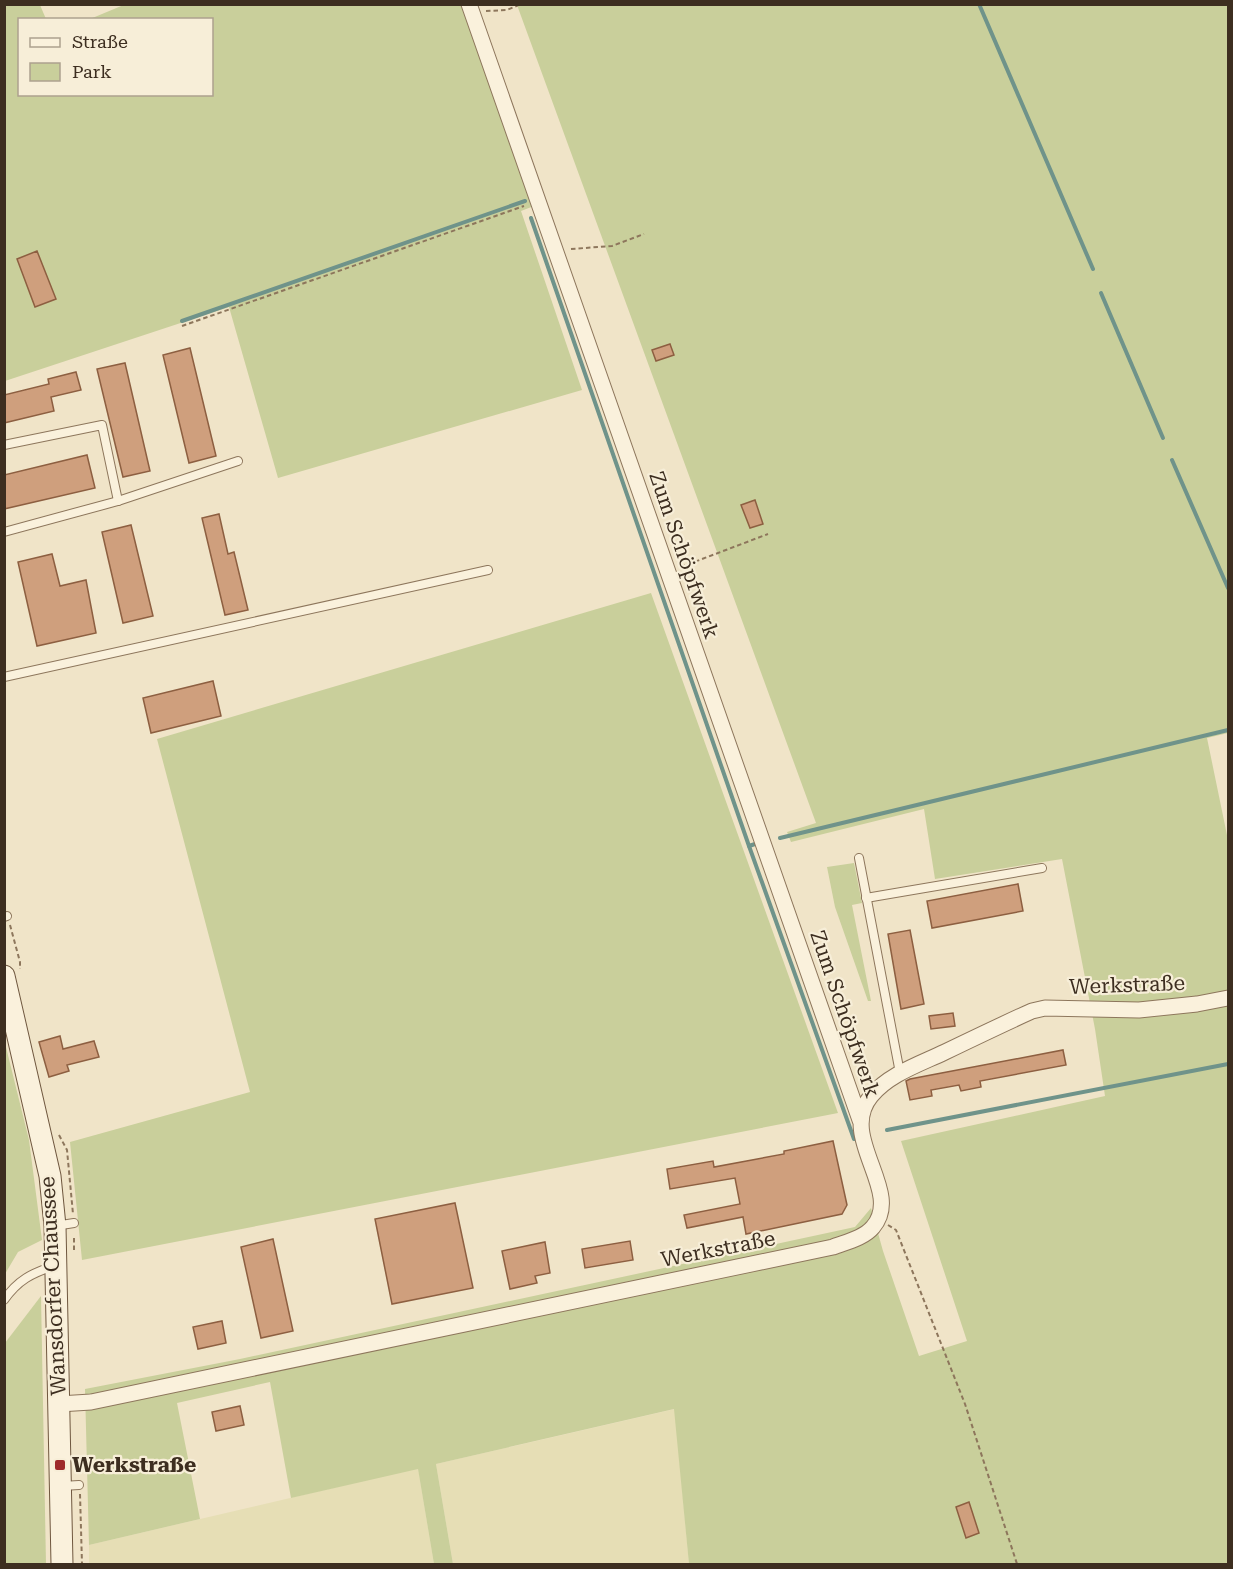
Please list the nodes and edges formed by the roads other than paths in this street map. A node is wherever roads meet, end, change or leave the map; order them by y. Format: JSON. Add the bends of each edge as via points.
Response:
{"nodes":[{"id":1,"x":470,"y":9,"type":"edge"},
{"id":2,"x":4,"y":445,"type":"edge"},
{"id":3,"x":238,"y":461,"type":"dead end"},
{"id":4,"x":118,"y":501,"type":"junction"},
{"id":5,"x":4,"y":532,"type":"edge"},
{"id":6,"x":488,"y":570,"type":"dead end"},
{"id":7,"x":4,"y":677,"type":"edge"},
{"id":8,"x":859,"y":858,"type":"dead end"},
{"id":9,"x":1041,"y":868,"type":"dead end"},
{"id":10,"x":866,"y":898,"type":"junction"},
{"id":11,"x":4,"y":976,"type":"edge"},
{"id":12,"x":1228,"y":998,"type":"edge"},
{"id":13,"x":900,"y":1073,"type":"junction"},
{"id":14,"x":860,"y":1120,"type":"junction"},
{"id":15,"x":56,"y":1266,"type":"junction"},
{"id":16,"x":4,"y":1300,"type":"edge"},
{"id":17,"x":59,"y":1404,"type":"junction"},
{"id":18,"x":63,"y":1564,"type":"edge"}],
"edges":[{"from":1,"to":14,"type":"street","name":"Zum Schöpfwerk"},
{"from":2,"to":4,"type":"lane","via":[[102,425]]},
{"from":3,"to":4,"type":"lane"},
{"from":4,"to":5,"type":"lane"},
{"from":6,"to":7,"type":"lane"},
{"from":8,"to":10,"type":"lane"},
{"from":9,"to":10,"type":"lane"},
{"from":10,"to":13,"type":"lane"},
{"from":11,"to":15,"type":"street","name":"Wansdorfer Chaussee","via":[[50,1176],[65,1224]]},
{"from":12,"to":13,"type":"street","name":"Werkstraße","via":[[1139,1010],[1045,1008]]},
{"from":13,"to":14,"type":"street","name":"Werkstraße","via":[[870,1097]]},
{"from":14,"to":17,"type":"street","name":"Werkstraße","via":[[863,1142],[882,1198],[879,1218],[873,1228],[859,1237],[833,1247],[91,1402]]},
{"from":15,"to":16,"type":"lane","via":[[36,1272],[14,1286]]},
{"from":15,"to":17,"type":"street","name":"Wansdorfer Chaussee"},
{"from":17,"to":18,"type":"street","name":"Wansdorfer Chaussee","via":[[70,1486]]}]}
